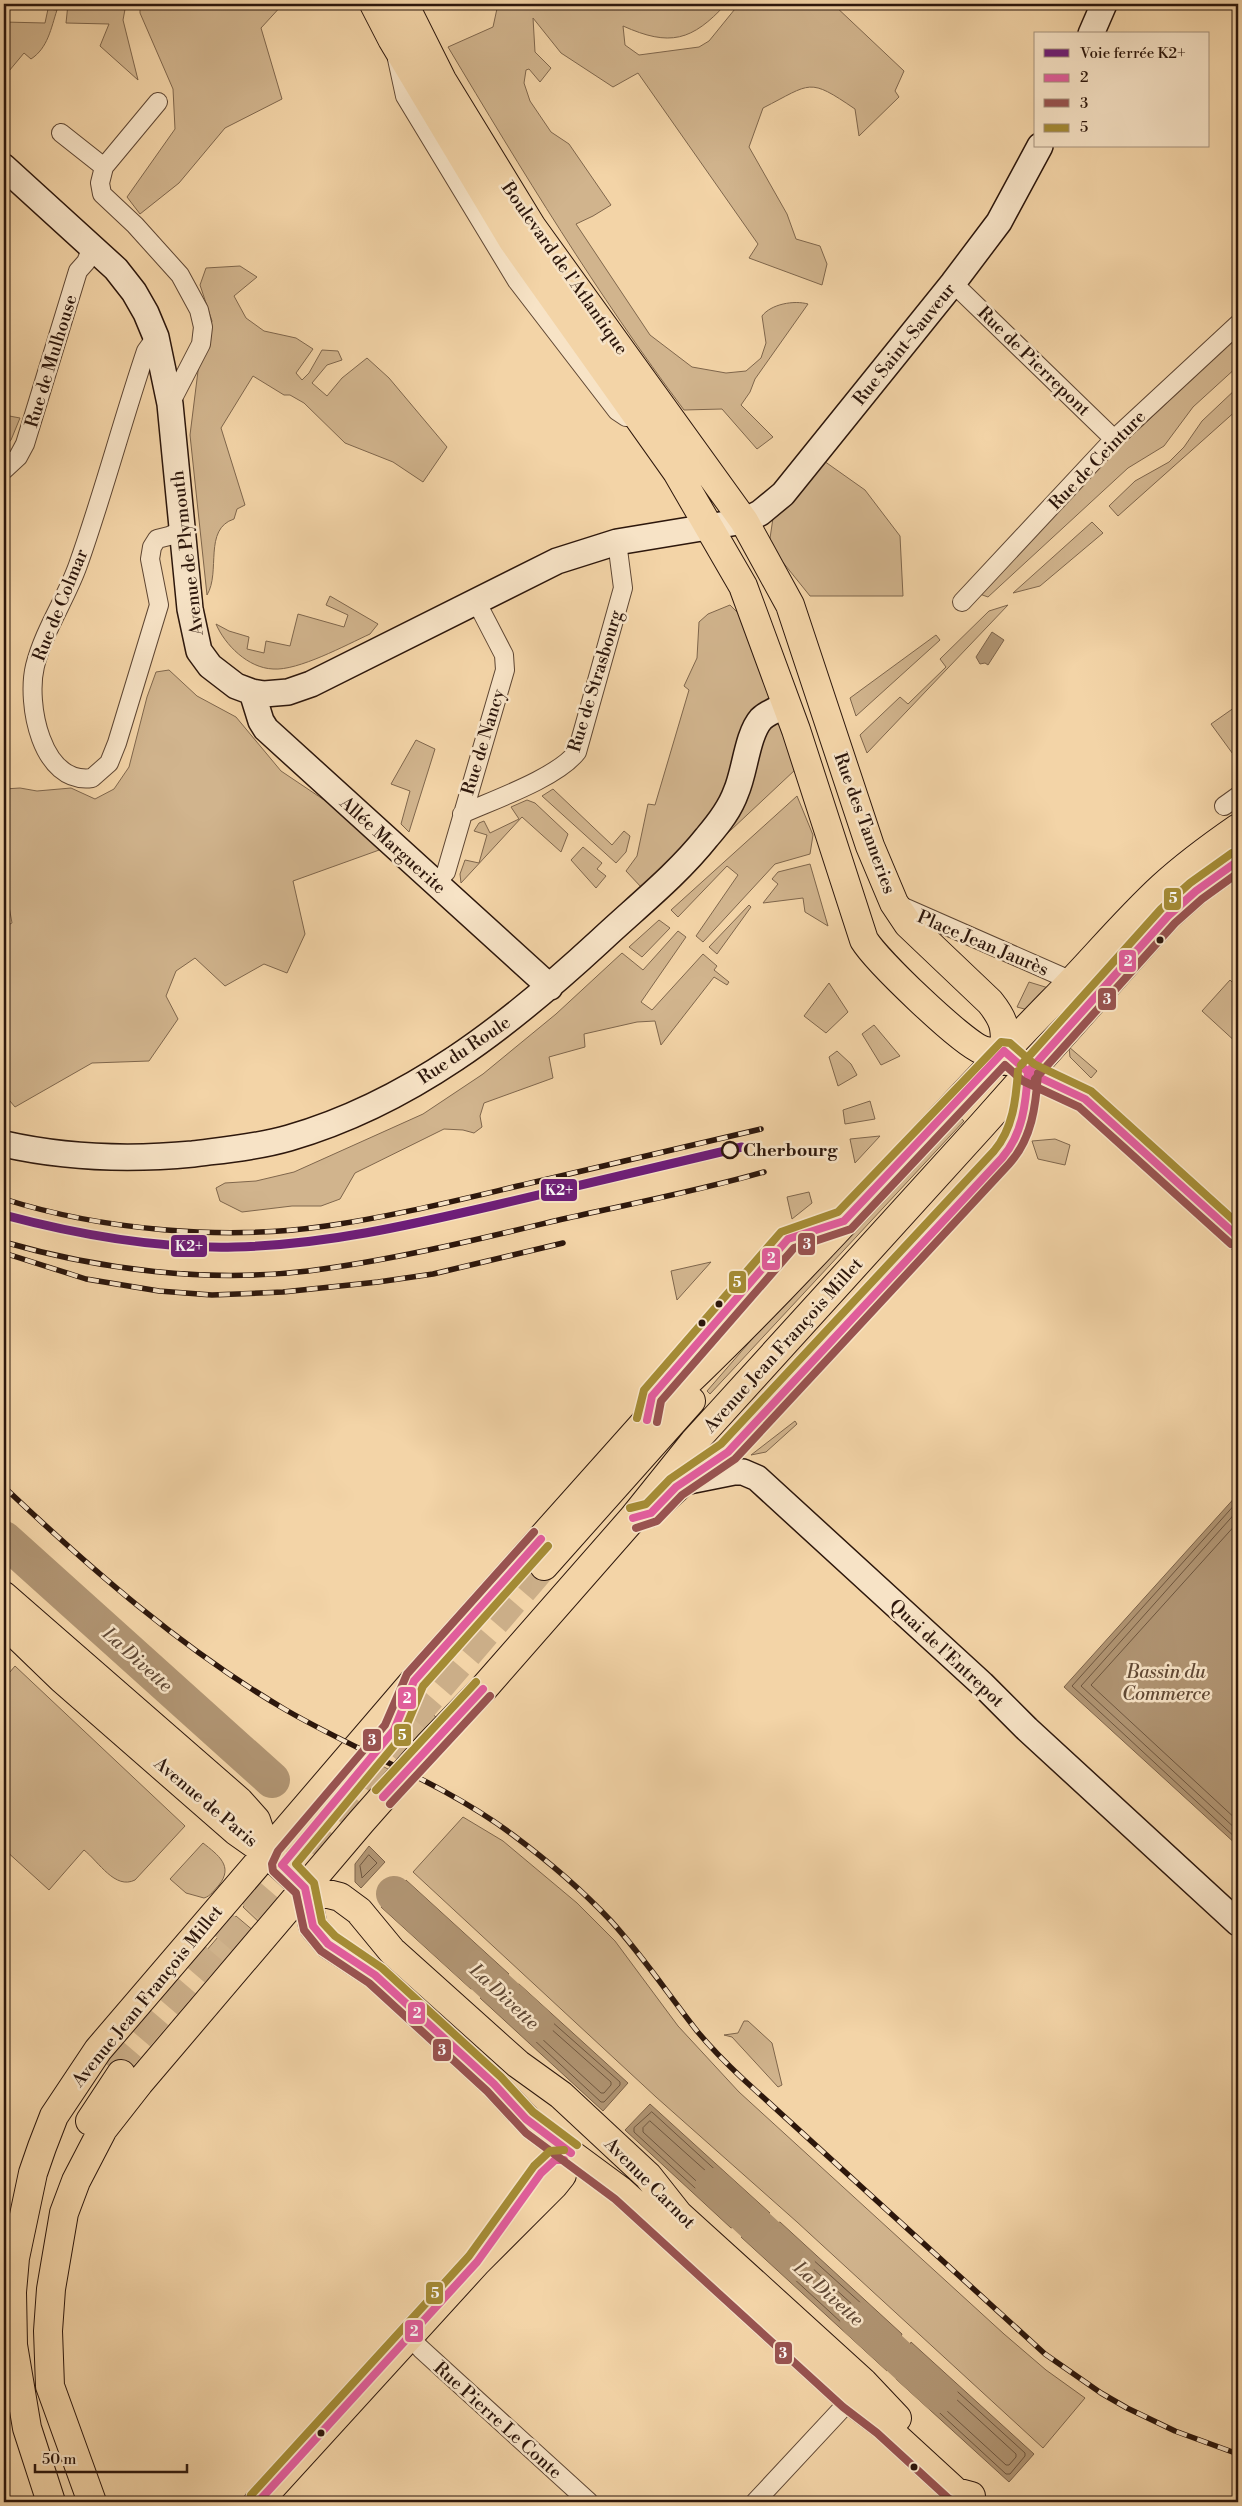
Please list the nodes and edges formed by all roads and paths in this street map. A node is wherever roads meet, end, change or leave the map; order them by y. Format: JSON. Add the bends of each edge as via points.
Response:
{"nodes":[{"id":1,"x":374,"y":4,"type":"edge"},
{"id":2,"x":404,"y":4,"type":"edge"},
{"id":3,"x":1104,"y":4,"type":"edge"},
{"id":4,"x":1091,"y":32,"type":"edge"},
{"id":5,"x":158,"y":102,"type":"dead end"},
{"id":6,"x":61,"y":133,"type":"dead end"},
{"id":7,"x":1039,"y":148,"type":"edge"},
{"id":8,"x":4,"y":167,"type":"edge"},
{"id":9,"x":104,"y":167,"type":"junction"},
{"id":10,"x":92,"y":248,"type":"junction"},
{"id":11,"x":953,"y":283,"type":"junction"},
{"id":12,"x":1238,"y":324,"type":"edge"},
{"id":13,"x":156,"y":337,"type":"junction"},
{"id":14,"x":170,"y":404,"type":"junction"},
{"id":15,"x":1114,"y":439,"type":"junction"},
{"id":16,"x":4,"y":470,"type":"edge"},
{"id":17,"x":744,"y":521,"type":"junction"},
{"id":18,"x":709,"y":527,"type":"junction"},
{"id":19,"x":183,"y":530,"type":"junction"},
{"id":20,"x":617,"y":542,"type":"junction"},
{"id":21,"x":476,"y":601,"type":"junction"},
{"id":22,"x":962,"y":602,"type":"dead end"},
{"id":23,"x":252,"y":692,"type":"junction"},
{"id":24,"x":787,"y":706,"type":"junction"},
{"id":25,"x":1238,"y":796,"type":"edge"},
{"id":26,"x":462,"y":814,"type":"junction"},
{"id":27,"x":1231,"y":817,"type":"edge"},
{"id":28,"x":1238,"y":861,"type":"edge"},
{"id":29,"x":435,"y":884,"type":"junction"},
{"id":30,"x":894,"y":903,"type":"junction"},
{"id":31,"x":1072,"y":981,"type":"junction"},
{"id":32,"x":550,"y":987,"type":"junction"},
{"id":33,"x":960,"y":1035,"type":"junction"},
{"id":34,"x":1004,"y":1051,"type":"junction"},
{"id":35,"x":1028,"y":1072,"type":"junction"},
{"id":36,"x":964,"y":1092,"type":"junction"},
{"id":37,"x":983,"y":1124,"type":"junction"},
{"id":38,"x":4,"y":1144,"type":"edge"},
{"id":39,"x":1238,"y":1237,"type":"edge"},
{"id":40,"x":777,"y":1292,"type":"junction"},
{"id":41,"x":694,"y":1442,"type":"junction"},
{"id":42,"x":633,"y":1518,"type":"junction"},
{"id":43,"x":4,"y":1596,"type":"edge"},
{"id":44,"x":4,"y":1623,"type":"edge"},
{"id":45,"x":414,"y":1681,"type":"junction"},
{"id":46,"x":274,"y":1860,"type":"junction"},
{"id":47,"x":305,"y":1888,"type":"junction"},
{"id":48,"x":1238,"y":1923,"type":"edge"},
{"id":49,"x":596,"y":2130,"type":"junction"},
{"id":50,"x":567,"y":2156,"type":"junction"},
{"id":51,"x":16,"y":2258,"type":"junction"},
{"id":52,"x":410,"y":2337,"type":"junction"},
{"id":53,"x":50,"y":2386,"type":"junction"},
{"id":54,"x":850,"y":2400,"type":"junction"},
{"id":55,"x":268,"y":2499,"type":"edge"},
{"id":56,"x":974,"y":2499,"type":"edge"},
{"id":57,"x":51,"y":2502,"type":"edge"},
{"id":58,"x":92,"y":2502,"type":"edge"},
{"id":59,"x":588,"y":2502,"type":"edge"},
{"id":60,"x":755,"y":2502,"type":"edge"}],
"edges":[{"from":1,"to":18,"type":"main road","name":"Boulevard de l'Atlantique","via":[[512,241],[677,472]]},
{"from":2,"to":17,"type":"main road","name":"Boulevard de l'Atlantique","via":[[442,80],[532,227]]},
{"from":3,"to":4,"type":"street"},
{"from":5,"to":9,"type":"street"},
{"from":6,"to":9,"type":"street"},
{"from":7,"to":11,"type":"street","name":"Rue Saint-Sauveur","via":[[999,222]]},
{"from":8,"to":10,"type":"street","name":"Avenue de Plymouth"},
{"from":9,"to":14,"type":"street","via":[[100,182],[102,194],[136,225],[180,275],[199,310],[204,327],[201,344]]},
{"from":10,"to":13,"type":"street","name":"Avenue de Plymouth","via":[[116,269],[134,292]]},
{"from":10,"to":16,"type":"street","name":"Rue de Mulhouse","via":[[78,271],[26,444]]},
{"from":11,"to":15,"type":"street","name":"Rue de Pierrepont"},
{"from":11,"to":17,"type":"street","name":"Rue Saint-Sauveur","via":[[784,494]]},
{"from":12,"to":15,"type":"street","name":"Rue de Ceinture"},
{"from":13,"to":14,"type":"street","name":"Avenue de Plymouth"},
{"from":13,"to":19,"type":"street","name":"Rue de Colmar","via":[[146,351],[78,567],[54,616],[35,667],[32,696],[40,736],[50,757],[64,772],[75,777],[92,778],[109,763],[159,604],[150,559],[152,547],[157,539]]},
{"from":14,"to":19,"type":"street","name":"Avenue de Plymouth"},
{"from":15,"to":22,"type":"street","name":"Rue de Ceinture"},
{"from":17,"to":18,"type":"street","name":"Avenue de Plymouth"},
{"from":17,"to":30,"type":"main road","name":"Rue des Tanneries","via":[[790,605],[870,846]]},
{"from":18,"to":20,"type":"street","name":"Avenue de Plymouth"},
{"from":18,"to":24,"type":"main road","name":"Rue des Tanneries","via":[[743,586]]},
{"from":19,"to":23,"type":"street","name":"Avenue de Plymouth","via":[[192,623],[199,651],[222,676]]},
{"from":20,"to":21,"type":"street","name":"Avenue de Plymouth","via":[[557,561]]},
{"from":20,"to":26,"type":"street","name":"Rue de Strasbourg","via":[[623,588],[577,752],[568,763]]},
{"from":21,"to":23,"type":"street","name":"Avenue de Plymouth","via":[[311,684],[288,692]]},
{"from":21,"to":26,"type":"street","name":"Rue de Nancy","via":[[506,661]]},
{"from":23,"to":29,"type":"street","name":"Allée Marguerite","via":[[266,729]]},
{"from":24,"to":32,"type":"street","name":"Rue du Roule","via":[[768,713],[755,728],[737,792],[725,815],[700,846]]},
{"from":24,"to":33,"type":"main road","name":"Rue des Tanneries","via":[[864,940],[879,960]]},
{"from":25,"to":27,"type":"street"},
{"from":26,"to":29,"type":"street","name":"Rue de Nancy","via":[[446,872]]},
{"from":27,"to":31,"type":"main road"},
{"from":28,"to":35,"type":"main road","name":"Avenue Jean François Millet","via":[[1168,916]]},
{"from":29,"to":32,"type":"street","name":"Allée Marguerite"},
{"from":30,"to":31,"type":"street","name":"Place Jean Jaurès"},
{"from":30,"to":34,"type":"main road","name":"Rue des Tanneries","via":[[908,924],[1000,1015],[1005,1026]]},
{"from":31,"to":34,"type":"main road"},
{"from":32,"to":38,"type":"street","name":"Rue du Roule","via":[[495,1032],[382,1103],[331,1125],[286,1139],[162,1157],[58,1154]]},
{"from":33,"to":34,"type":"main road","name":"Rue des Tanneries","via":[[980,1050]]},
{"from":33,"to":36,"type":"main road","name":"Rue des Tanneries","via":[[976,1064],[975,1078]]},
{"from":34,"to":35,"type":"main road"},
{"from":34,"to":36,"type":"main road"},
{"from":34,"to":37,"type":"main road","via":[[1006,1067],[1001,1085]]},
{"from":35,"to":37,"type":"main road","name":"Avenue Jean François Millet"},
{"from":35,"to":39,"type":"street","via":[[1085,1099]]},
{"from":36,"to":40,"type":"main road"},
{"from":37,"to":41,"type":"main road","name":"Avenue Jean François Millet"},
{"from":40,"to":41,"type":"main road","via":[[761,1322],[548,1569],[667,1448]]},
{"from":40,"to":45,"type":"main road","via":[[647,1420]]},
{"from":41,"to":42,"type":"main road","name":"Avenue Jean François Millet"},
{"from":42,"to":47,"type":"main road","name":"Avenue Jean François Millet"},
{"from":42,"to":48,"type":"street","name":"Quai de l'Entrepot","via":[[651,1513],[684,1482],[734,1472],[757,1478]]},
{"from":43,"to":46,"type":"main road","name":"Avenue de Paris","via":[[239,1801],[256,1820]]},
{"from":44,"to":46,"type":"main road","name":"Avenue de Paris","via":[[62,1679],[236,1831]]},
{"from":45,"to":46,"type":"main road","name":"Avenue Jean François Millet","via":[[287,1829]]},
{"from":45,"to":46,"type":"main road","via":[[394,1730],[286,1857]]},
{"from":46,"to":47,"type":"main road"},
{"from":46,"to":51,"type":"main road","name":"Avenue Jean François Millet","via":[[98,2050],[73,2085],[54,2116],[36,2164]]},
{"from":47,"to":49,"type":"main road","name":"Avenue Carnot","via":[[348,1902],[392,1950]]},
{"from":47,"to":50,"type":"main road","via":[[313,1926],[328,1944],[375,1976],[494,2084]]},
{"from":47,"to":53,"type":"main road","via":[[139,2083],[89,2154],[64,2213],[58,2242],[48,2331]]},
{"from":49,"to":50,"type":"main road"},
{"from":49,"to":56,"type":"main road","name":"Avenue Carnot","via":[[648,2176],[678,2214],[863,2382],[965,2481]]},
{"from":50,"to":52,"type":"main road","via":[[548,2164],[478,2262]]},
{"from":50,"to":54,"type":"main road","via":[[621,2191]]},
{"from":51,"to":53,"type":"main road","via":[[35,2194],[46,2170],[84,2106],[117,2072],[69,2160],[38,2256],[33,2293],[34,2343],[40,2367]]},
{"from":51,"to":57,"type":"main road","name":"Avenue Jean François Millet","via":[[12,2292],[13,2345],[27,2428]]},
{"from":52,"to":55,"type":"main road"},
{"from":52,"to":59,"type":"street","name":"Rue Pierre Le Conte"},
{"from":53,"to":58,"type":"main road"},
{"from":54,"to":56,"type":"main road","via":[[883,2425],[956,2492]]},
{"from":54,"to":60,"type":"street"}]}
